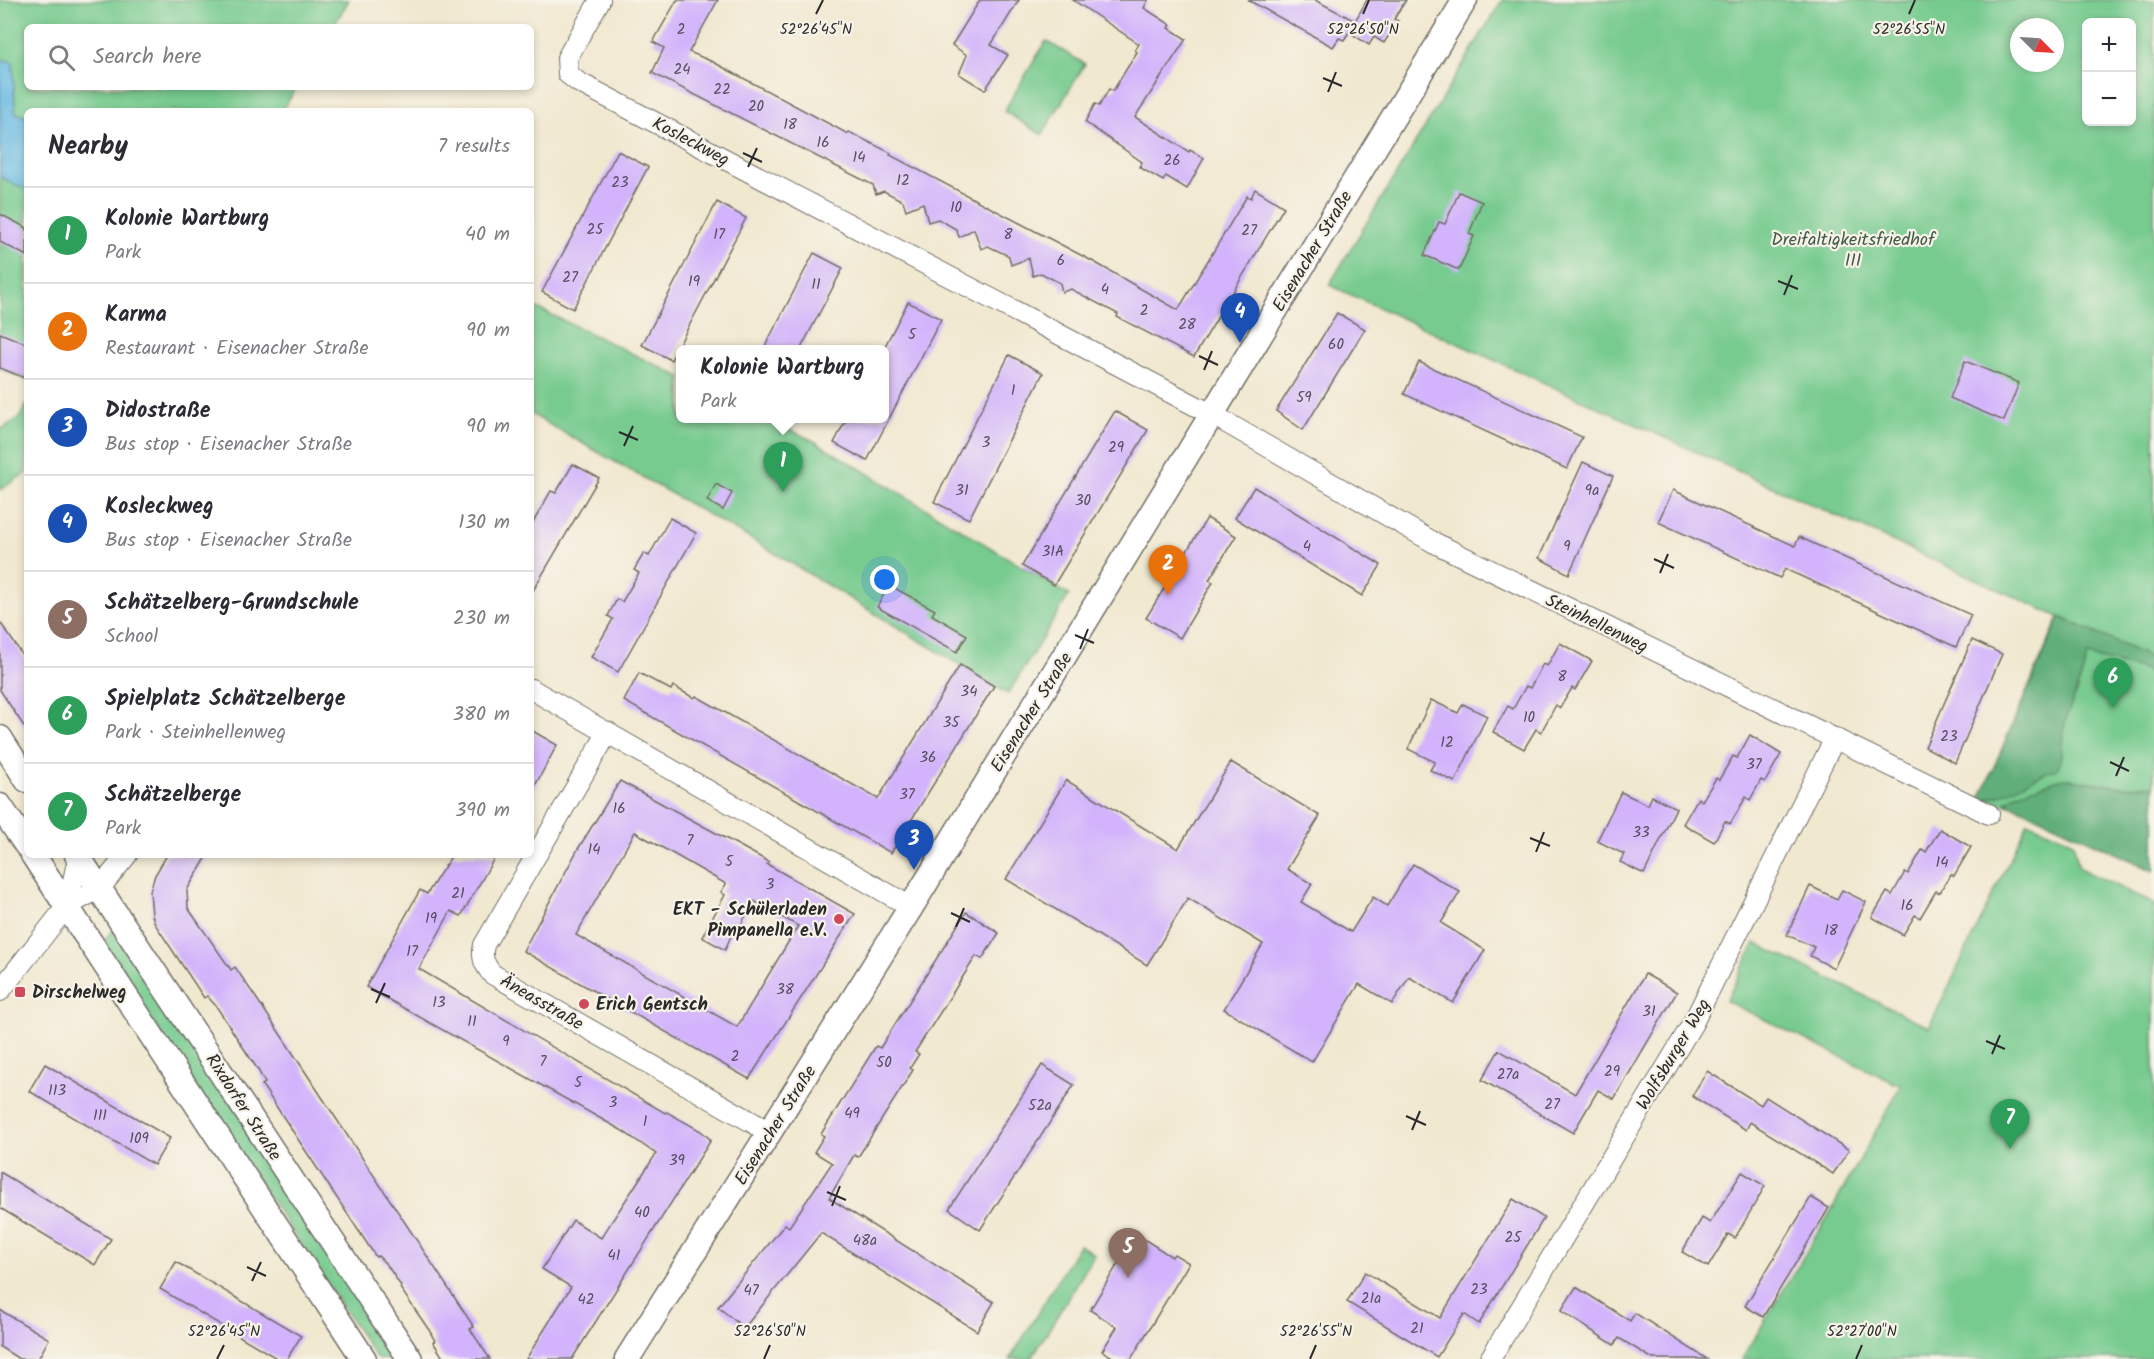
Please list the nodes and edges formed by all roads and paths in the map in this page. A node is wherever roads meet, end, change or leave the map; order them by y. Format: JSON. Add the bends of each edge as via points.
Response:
{"nodes":[{"id":1,"x":600,"y":0,"type":"edge"},
{"id":2,"x":1466,"y":0,"type":"edge"},
{"id":3,"x":1213,"y":415,"type":"junction"},
{"id":4,"x":534,"y":691,"type":"edge"},
{"id":5,"x":608,"y":732,"type":"junction"},
{"id":6,"x":0,"y":738,"type":"edge"},
{"id":7,"x":1835,"y":738,"type":"junction"},
{"id":8,"x":24,"y":775,"type":"edge"},
{"id":9,"x":0,"y":806,"type":"edge"},
{"id":10,"x":1989,"y":814,"type":"dead end"},
{"id":11,"x":24,"y":842,"type":"edge"},
{"id":12,"x":35,"y":858,"type":"edge"},
{"id":13,"x":78,"y":858,"type":"edge"},
{"id":14,"x":79,"y":858,"type":"edge"},
{"id":15,"x":125,"y":858,"type":"edge"},
{"id":16,"x":100,"y":888,"type":"junction"},
{"id":17,"x":67,"y":906,"type":"junction"},
{"id":18,"x":911,"y":907,"type":"junction"},
{"id":19,"x":0,"y":991,"type":"edge"},
{"id":20,"x":771,"y":1133,"type":"junction"},
{"id":21,"x":364,"y":1359,"type":"edge"},
{"id":22,"x":410,"y":1359,"type":"edge"},
{"id":23,"x":627,"y":1359,"type":"edge"},
{"id":24,"x":1490,"y":1359,"type":"edge"}],
"edges":[{"from":1,"to":3,"type":"street","name":"Kosleckweg","via":[[567,58],[568,74],[578,82]]},
{"from":2,"to":3,"type":"street","name":"Eisenacher Straße"},
{"from":3,"to":7,"type":"street","name":"Steinhellenweg","via":[[1432,542]]},
{"from":3,"to":18,"type":"street","name":"Eisenacher Straße"},
{"from":4,"to":5,"type":"street"},
{"from":5,"to":18,"type":"street"},
{"from":5,"to":20,"type":"street","name":"Äneasstraße","via":[[484,945],[485,964],[492,974]]},
{"from":6,"to":8,"type":"street"},
{"from":7,"to":10,"type":"street","name":"Steinhellenweg"},
{"from":7,"to":24,"type":"street","name":"Wolfsburger Weg","via":[[1693,1023]]},
{"from":9,"to":11,"type":"street"},
{"from":12,"to":17,"type":"street"},
{"from":13,"to":17,"type":"street"},
{"from":14,"to":16,"type":"street","name":"Rixdorfer Straße"},
{"from":15,"to":16,"type":"street"},
{"from":16,"to":17,"type":"street"},
{"from":16,"to":22,"type":"street","name":"Rixdorfer Straße"},
{"from":17,"to":19,"type":"street"},
{"from":17,"to":21,"type":"street"},
{"from":18,"to":20,"type":"street","name":"Eisenacher Straße"},
{"from":20,"to":23,"type":"street","name":"Eisenacher Straße"}]}
